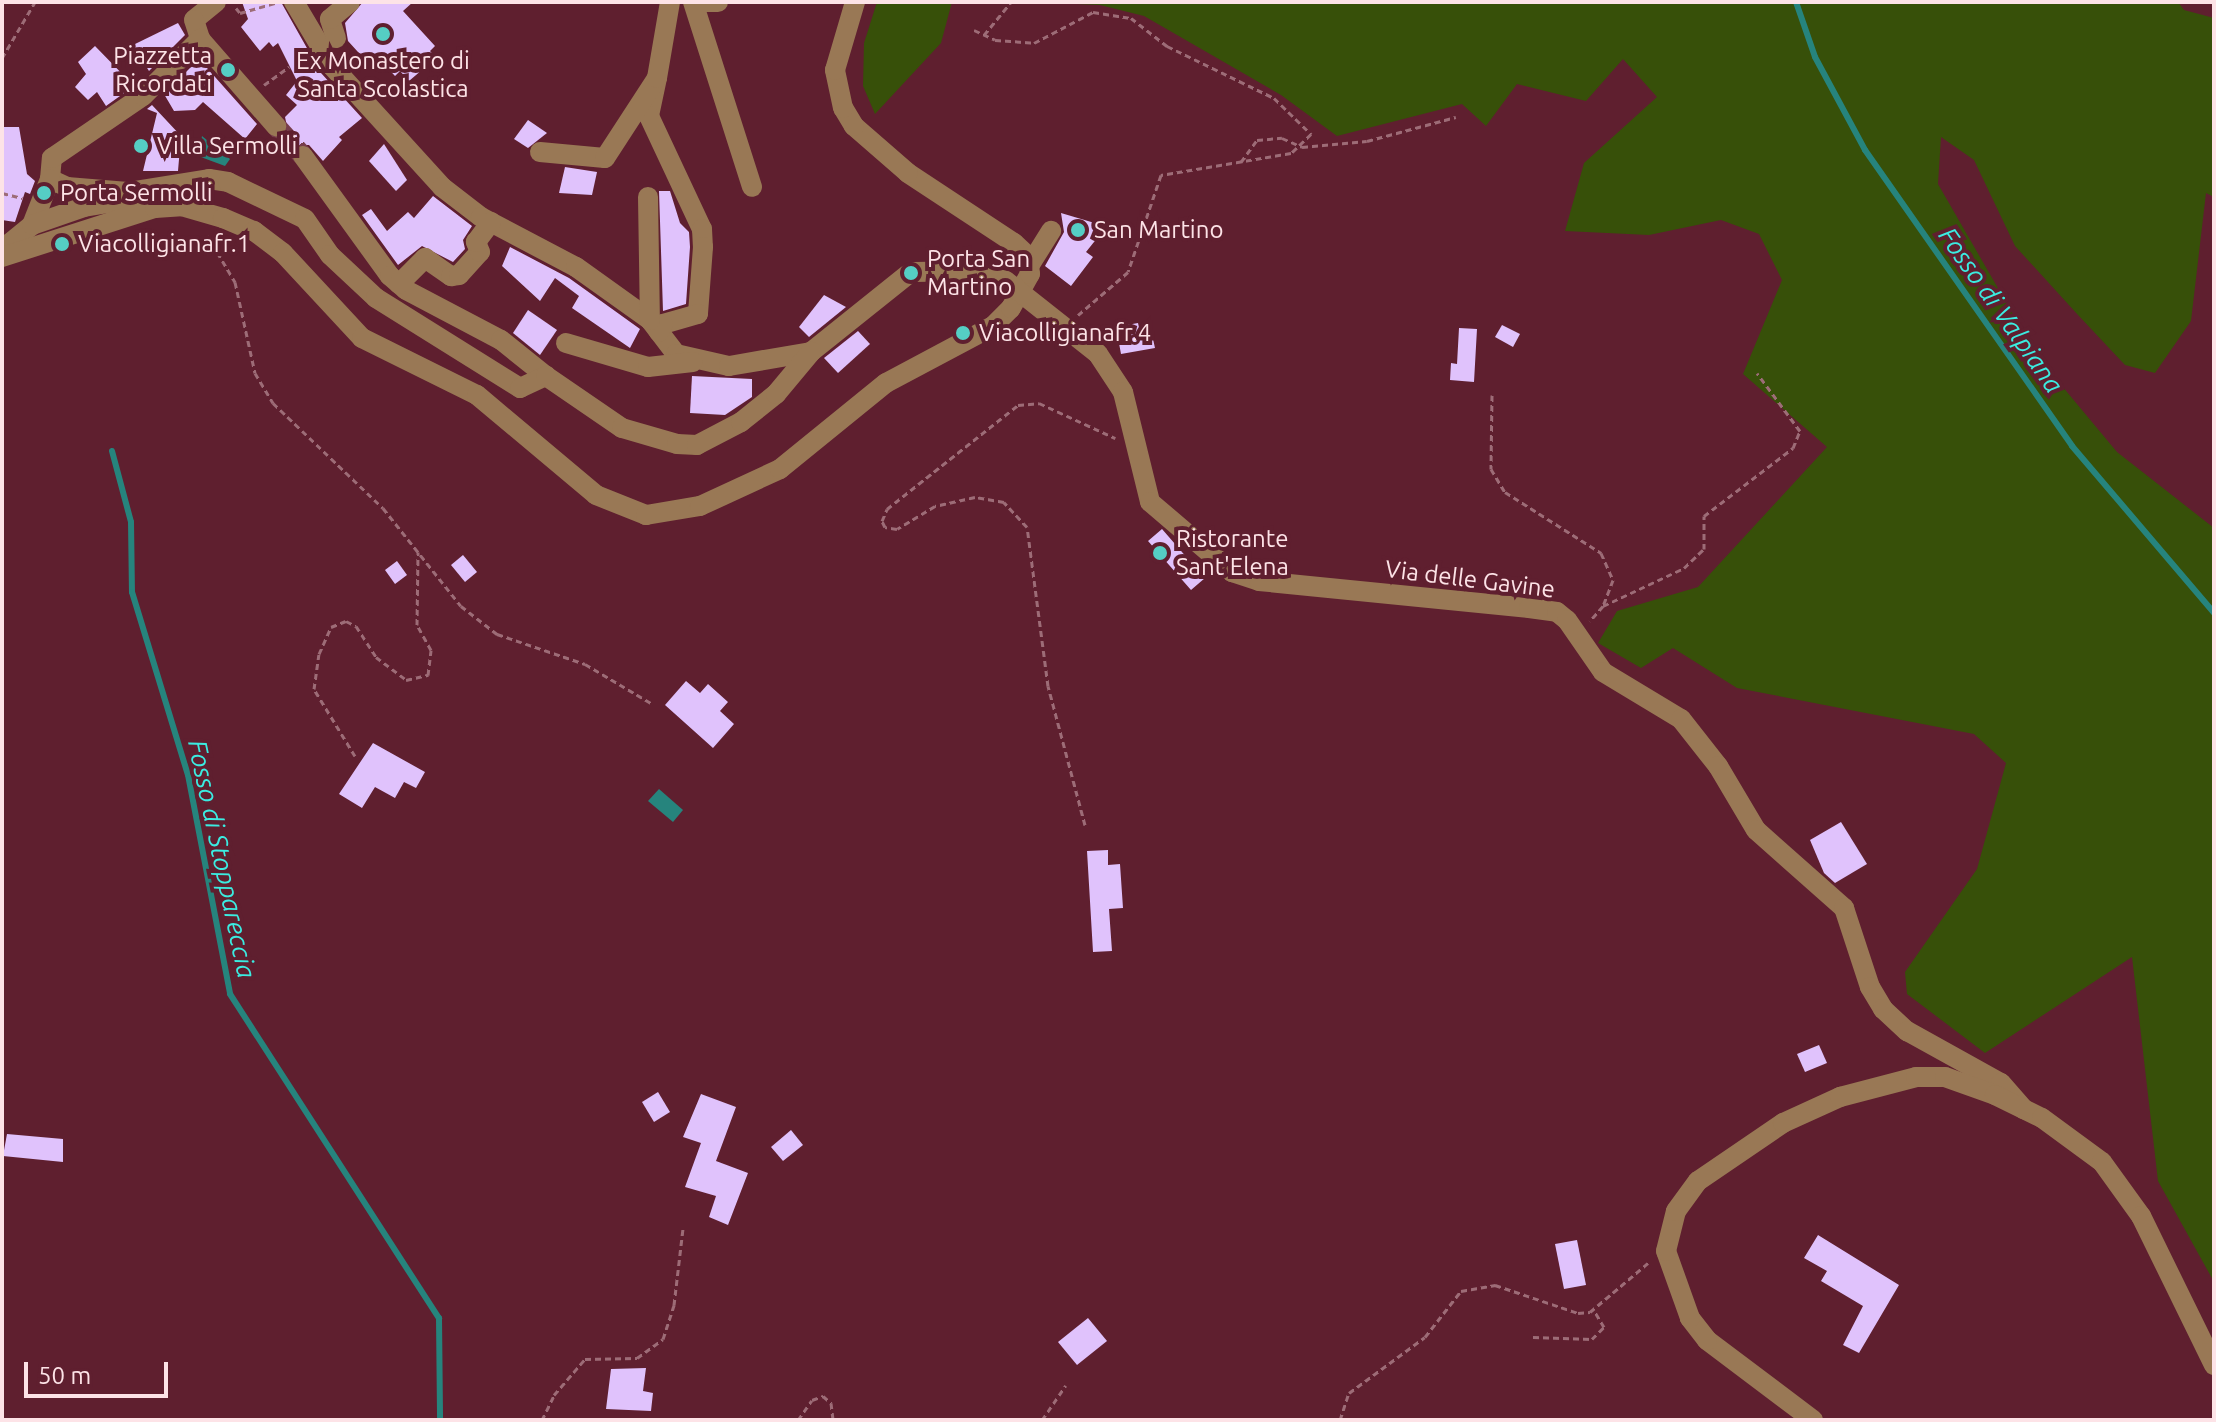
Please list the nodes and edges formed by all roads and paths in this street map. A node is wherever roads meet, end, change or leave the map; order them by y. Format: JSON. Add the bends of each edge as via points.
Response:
{"nodes":[{"id":1,"x":35,"y":2,"type":"edge"},
{"id":2,"x":231,"y":2,"type":"edge"},
{"id":3,"x":278,"y":2,"type":"edge"},
{"id":4,"x":294,"y":2,"type":"edge"},
{"id":5,"x":350,"y":2,"type":"edge"},
{"id":6,"x":670,"y":2,"type":"edge"},
{"id":7,"x":693,"y":2,"type":"edge"},
{"id":8,"x":704,"y":2,"type":"edge"},
{"id":9,"x":718,"y":2,"type":"edge"},
{"id":10,"x":855,"y":2,"type":"edge"},
{"id":11,"x":1011,"y":2,"type":"edge"},
{"id":12,"x":212,"y":5,"type":"edge"},
{"id":13,"x":974,"y":30,"type":"dead end"},
{"id":14,"x":984,"y":35,"type":"junction"},
{"id":15,"x":336,"y":38,"type":"dead end"},
{"id":16,"x":197,"y":42,"type":"junction"},
{"id":17,"x":2,"y":58,"type":"edge"},
{"id":18,"x":657,"y":78,"type":"junction"},
{"id":19,"x":1456,"y":117,"type":"dead end"},
{"id":20,"x":276,"y":126,"type":"tunnel mouth"},
{"id":21,"x":1302,"y":147,"type":"junction"},
{"id":22,"x":540,"y":152,"type":"dead end"},
{"id":23,"x":303,"y":156,"type":"tunnel mouth"},
{"id":24,"x":1241,"y":162,"type":"junction"},
{"id":25,"x":50,"y":179,"type":"junction"},
{"id":26,"x":752,"y":187,"type":"dead end"},
{"id":27,"x":89,"y":197,"type":"junction"},
{"id":28,"x":648,"y":197,"type":"dead end"},
{"id":29,"x":143,"y":200,"type":"junction"},
{"id":30,"x":491,"y":222,"type":"junction"},
{"id":31,"x":199,"y":224,"type":"dead end"},
{"id":32,"x":32,"y":225,"type":"junction"},
{"id":33,"x":1051,"y":231,"type":"dead end"},
{"id":34,"x":7,"y":255,"type":"edge"},
{"id":35,"x":1031,"y":263,"type":"junction"},
{"id":36,"x":399,"y":284,"type":"junction"},
{"id":37,"x":1022,"y":291,"type":"junction"},
{"id":38,"x":1066,"y":325,"type":"junction"},
{"id":39,"x":655,"y":326,"type":"junction"},
{"id":40,"x":566,"y":343,"type":"dead end"},
{"id":41,"x":811,"y":352,"type":"junction"},
{"id":42,"x":697,"y":361,"type":"junction"},
{"id":43,"x":1757,"y":373,"type":"dead end"},
{"id":44,"x":546,"y":376,"type":"junction"},
{"id":45,"x":1492,"y":395,"type":"dead end"},
{"id":46,"x":1132,"y":434,"type":"junction"},
{"id":47,"x":418,"y":551,"type":"junction"},
{"id":48,"x":1603,"y":606,"type":"junction"},
{"id":49,"x":1577,"y":630,"type":"junction"},
{"id":50,"x":651,"y":703,"type":"dead end"},
{"id":51,"x":355,"y":756,"type":"dead end"},
{"id":52,"x":1085,"y":825,"type":"dead end"},
{"id":53,"x":2024,"y":1109,"type":"junction"},
{"id":54,"x":683,"y":1228,"type":"dead end"},
{"id":55,"x":1666,"y":1251,"type":"junction"},
{"id":56,"x":1593,"y":1309,"type":"junction"},
{"id":57,"x":1533,"y":1337,"type":"dead end"},
{"id":58,"x":2214,"y":1365,"type":"edge"},
{"id":59,"x":1066,"y":1385,"type":"dead end"},
{"id":60,"x":542,"y":1420,"type":"edge"},
{"id":61,"x":798,"y":1420,"type":"edge"},
{"id":62,"x":833,"y":1420,"type":"edge"},
{"id":63,"x":1042,"y":1420,"type":"edge"},
{"id":64,"x":1340,"y":1420,"type":"edge"},
{"id":65,"x":1813,"y":1420,"type":"edge"}],
"edges":[{"from":1,"to":17,"type":"path"},
{"from":2,"to":3,"type":"path","via":[[240,13]]},
{"from":4,"to":30,"type":"street","via":[[350,87],[442,187]]},
{"from":5,"to":15,"type":"street","via":[[330,19]]},
{"from":6,"to":18,"type":"street"},
{"from":7,"to":26,"type":"street"},
{"from":8,"to":9,"type":"street"},
{"from":10,"to":35,"type":"street","via":[[835,70],[843,108],[854,126],[908,173],[1014,243]]},
{"from":11,"to":14,"type":"path"},
{"from":12,"to":16,"type":"street","via":[[194,20]]},
{"from":13,"to":14,"type":"path"},
{"from":14,"to":21,"type":"path","via":[[1034,43],[1093,12],[1131,18],[1167,46],[1274,98],[1311,134]]},
{"from":16,"to":20,"type":"street"},
{"from":16,"to":25,"type":"street","via":[[143,96],[52,158]]},
{"from":18,"to":22,"type":"street","via":[[605,158]]},
{"from":18,"to":39,"type":"street","via":[[649,116],[702,229],[703,247],[698,314]]},
{"from":19,"to":21,"type":"path","via":[[1367,141]]},
{"from":21,"to":24,"type":"path"},
{"from":21,"to":24,"type":"path","via":[[1282,138],[1257,140]]},
{"from":23,"to":36,"type":"street","via":[[367,250]]},
{"from":24,"to":38,"type":"path","via":[[1161,175],[1128,272]]},
{"from":25,"to":27,"type":"street"},
{"from":25,"to":32,"type":"street"},
{"from":27,"to":29,"type":"street"},
{"from":27,"to":32,"type":"street"},
{"from":28,"to":39,"type":"street"},
{"from":29,"to":34,"type":"street"},
{"from":29,"to":37,"type":"street","via":[[195,209],[254,231],[283,253],[362,338],[477,395],[576,482],[612,504],[646,515],[700,506],[780,469],[886,383],[993,326]]},
{"from":29,"to":44,"type":"street","via":[[209,179],[228,182],[305,219],[349,276],[423,329],[520,388]]},
{"from":30,"to":36,"type":"street","via":[[476,242],[480,252],[459,275],[451,276],[425,258]]},
{"from":30,"to":39,"type":"street","via":[[576,267]]},
{"from":31,"to":47,"type":"path","via":[[235,282],[255,373],[273,403],[383,508]]},
{"from":32,"to":34,"type":"street","via":[[10,243]]},
{"from":33,"to":35,"type":"street"},
{"from":35,"to":37,"type":"street"},
{"from":36,"to":44,"type":"street","via":[[501,340]]},
{"from":37,"to":38,"type":"street","name":"Via delle Gavine"},
{"from":37,"to":41,"type":"street","name":"Via delle Gavine","via":[[967,271],[911,273]]},
{"from":38,"to":46,"type":"street","name":"Via delle Gavine","via":[[1109,367],[1123,392]]},
{"from":39,"to":42,"type":"street","via":[[676,354]]},
{"from":40,"to":42,"type":"street","via":[[648,367]]},
{"from":41,"to":42,"type":"street","via":[[729,366]]},
{"from":41,"to":44,"type":"street","via":[[762,407],[697,445],[622,428]]},
{"from":43,"to":48,"type":"path","via":[[1800,431],[1793,448],[1704,516],[1704,549],[1684,568]]},
{"from":45,"to":48,"type":"path","via":[[1491,469],[1505,492],[1601,553],[1613,580]]},
{"from":46,"to":49,"type":"street","name":"Via delle Gavine","via":[[1150,502],[1232,572],[1259,581],[1557,612]]},
{"from":46,"to":52,"type":"path","via":[[1106,437],[1039,403],[1018,405],[883,515],[885,527],[897,529],[953,499],[989,498],[1016,512],[1027,527],[1048,686]]},
{"from":47,"to":50,"type":"path","via":[[461,606],[497,634],[585,664]]},
{"from":47,"to":51,"type":"path","via":[[417,625],[431,650],[428,675],[406,680],[376,657],[356,626],[346,621],[331,627],[319,654],[314,689]]},
{"from":48,"to":49,"type":"path"},
{"from":49,"to":53,"type":"street","name":"Via delle Gavine","via":[[1590,659],[1603,672],[1681,719],[1714,759],[1756,830],[1844,908],[1870,987],[1883,1009],[1907,1031],[2001,1083]]},
{"from":53,"to":55,"type":"street","name":"Via delle Gavine","via":[[1945,1077],[1891,1081],[1840,1097],[1783,1123],[1698,1181],[1676,1211]]},
{"from":53,"to":58,"type":"street","name":"Via delle Gavine","via":[[2073,1139],[2127,1191]]},
{"from":54,"to":60,"type":"path","via":[[674,1305],[663,1339],[637,1358],[585,1359],[554,1395]]},
{"from":55,"to":56,"type":"path"},
{"from":55,"to":65,"type":"street","name":"Via delle Gavine","via":[[1673,1284],[1707,1340]]},
{"from":56,"to":57,"type":"path","via":[[1604,1327],[1592,1339]]},
{"from":56,"to":64,"type":"path","via":[[1578,1313],[1495,1285],[1461,1291],[1425,1337],[1349,1393]]},
{"from":59,"to":63,"type":"path"},
{"from":61,"to":62,"type":"path","via":[[812,1400],[823,1396],[831,1403]]}]}
